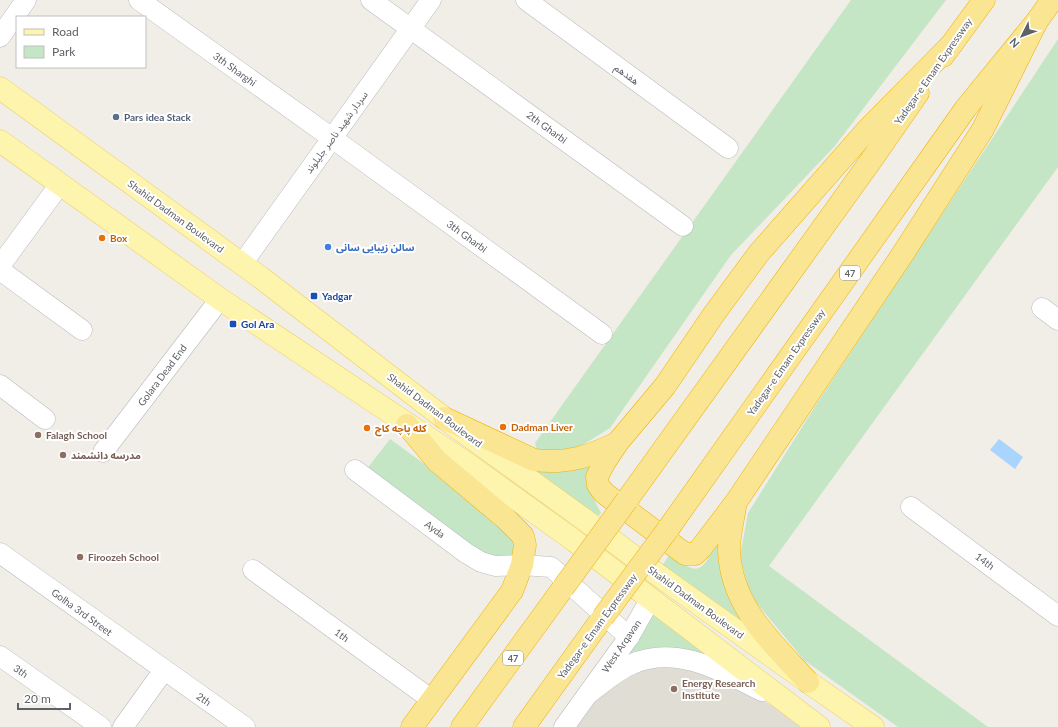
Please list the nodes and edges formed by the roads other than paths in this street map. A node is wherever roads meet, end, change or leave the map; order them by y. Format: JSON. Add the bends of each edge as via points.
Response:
{"nodes":[{"id":1,"x":26,"y":0,"type":"edge"},
{"id":2,"x":139,"y":0,"type":"edge"},
{"id":3,"x":371,"y":0,"type":"edge"},
{"id":4,"x":431,"y":0,"type":"edge"},
{"id":5,"x":526,"y":0,"type":"edge"},
{"id":6,"x":984,"y":0,"type":"edge"},
{"id":7,"x":1052,"y":0,"type":"edge"},
{"id":8,"x":1037,"y":21,"type":"junction"},
{"id":9,"x":410,"y":29,"type":"junction"},
{"id":10,"x":0,"y":37,"type":"edge"},
{"id":11,"x":952,"y":44,"type":"junction"},
{"id":12,"x":0,"y":88,"type":"edge"},
{"id":13,"x":332,"y":138,"type":"junction"},
{"id":14,"x":0,"y":140,"type":"edge"},
{"id":15,"x":728,"y":148,"type":"dead end"},
{"id":16,"x":60,"y":184,"type":"junction"},
{"id":17,"x":683,"y":226,"type":"dead end"},
{"id":18,"x":242,"y":264,"type":"junction"},
{"id":19,"x":0,"y":266,"type":"edge"},
{"id":20,"x":0,"y":270,"type":"edge"},
{"id":21,"x":220,"y":299,"type":"junction"},
{"id":22,"x":1042,"y":308,"type":"dead end"},
{"id":23,"x":1058,"y":320,"type":"edge"},
{"id":24,"x":82,"y":330,"type":"dead end"},
{"id":25,"x":602,"y":334,"type":"dead end"},
{"id":26,"x":0,"y":386,"type":"edge"},
{"id":27,"x":444,"y":418,"type":"junction"},
{"id":28,"x":45,"y":419,"type":"dead end"},
{"id":29,"x":407,"y":425,"type":"junction"},
{"id":30,"x":618,"y":442,"type":"junction"},
{"id":31,"x":103,"y":452,"type":"dead end"},
{"id":32,"x":355,"y":470,"type":"dead end"},
{"id":33,"x":736,"y":502,"type":"junction"},
{"id":34,"x":911,"y":507,"type":"dead end"},
{"id":35,"x":0,"y":553,"type":"edge"},
{"id":36,"x":522,"y":565,"type":"junction"},
{"id":37,"x":253,"y":570,"type":"dead end"},
{"id":38,"x":651,"y":598,"type":"junction"},
{"id":39,"x":1058,"y":616,"type":"edge"},
{"id":40,"x":629,"y":637,"type":"junction"},
{"id":41,"x":0,"y":656,"type":"edge"},
{"id":42,"x":164,"y":670,"type":"junction"},
{"id":43,"x":808,"y":682,"type":"junction"},
{"id":44,"x":589,"y":693,"type":"junction"},
{"id":45,"x":432,"y":700,"type":"junction"},
{"id":46,"x":788,"y":704,"type":"junction"},
{"id":47,"x":100,"y":727,"type":"edge"},
{"id":48,"x":123,"y":727,"type":"edge"},
{"id":49,"x":245,"y":727,"type":"edge"},
{"id":50,"x":412,"y":727,"type":"edge"},
{"id":51,"x":462,"y":727,"type":"edge"},
{"id":52,"x":524,"y":727,"type":"edge"},
{"id":53,"x":564,"y":727,"type":"edge"},
{"id":54,"x":819,"y":727,"type":"edge"},
{"id":55,"x":873,"y":727,"type":"edge"}],
"edges":[{"from":1,"to":10,"type":"street"},
{"from":2,"to":13,"type":"street","name":"3th Sharghi"},
{"from":3,"to":9,"type":"street","name":"2th Gharbi"},
{"from":4,"to":9,"type":"street","name":"سردار شهید ناصر جلیلوند"},
{"from":5,"to":15,"type":"street","name":"هفدهم"},
{"from":6,"to":11,"type":"highway","name":"Yadegar-e Emam Expressway","number":"47"},
{"from":7,"to":8,"type":"highway","name":"Yadegar-e Emam Expressway","number":"47"},
{"from":8,"to":33,"type":"highway","via":[[983,129],[904,252]]},
{"from":8,"to":52,"type":"highway","name":"Yadegar-e Emam Expressway","number":"47","bridge":true,"via":[[966,108],[668,529]]},
{"from":9,"to":13,"type":"street","name":"سردار شهید ناصر جلیلوند"},
{"from":9,"to":17,"type":"street","name":"2th Gharbi"},
{"from":11,"to":30,"type":"highway","via":[[867,130],[759,253],[664,386]]},
{"from":11,"to":51,"type":"highway","name":"Yadegar-e Emam Expressway","number":"47","bridge":true,"via":[[870,162]]},
{"from":12,"to":18,"type":"main road","name":"Shahid Dadman Boulevard"},
{"from":13,"to":18,"type":"street","name":"سردار شهید ناصر جلیلوند"},
{"from":13,"to":25,"type":"street","name":"3th Gharbi"},
{"from":14,"to":16,"type":"main road"},
{"from":16,"to":19,"type":"street"},
{"from":16,"to":21,"type":"main road"},
{"from":18,"to":27,"type":"main road","name":"Shahid Dadman Boulevard"},
{"from":20,"to":24,"type":"street"},
{"from":21,"to":29,"type":"main road"},
{"from":21,"to":31,"type":"street","name":"Golara Dead End"},
{"from":22,"to":23,"type":"street"},
{"from":26,"to":28,"type":"street"},
{"from":27,"to":30,"type":"highway","via":[[534,460],[570,460],[593,454]]},
{"from":27,"to":43,"type":"main road","name":"Shahid Dadman Boulevard"},
{"from":29,"to":36,"type":"highway","via":[[437,461],[523,536],[525,545]]},
{"from":29,"to":38,"type":"main road","via":[[466,463]]},
{"from":30,"to":33,"type":"highway","via":[[597,477],[598,485],[604,493],[685,554],[695,554],[701,548]]},
{"from":32,"to":36,"type":"street","name":"Ayda","via":[[481,562],[495,566]]},
{"from":33,"to":43,"type":"highway","via":[[730,532],[730,550],[732,571],[740,596],[752,619]]},
{"from":34,"to":39,"type":"street","name":"14th"},
{"from":35,"to":42,"type":"street","name":"Golha 3rd Street"},
{"from":36,"to":40,"type":"street","name":"Ayda","via":[[551,567]]},
{"from":36,"to":45,"type":"highway","via":[[512,591]]},
{"from":37,"to":45,"type":"street","name":"1th"},
{"from":38,"to":40,"type":"street","name":"West Arqavan"},
{"from":38,"to":46,"type":"main road"},
{"from":40,"to":44,"type":"street","name":"West Arqavan"},
{"from":41,"to":47,"type":"street","name":"3th"},
{"from":42,"to":48,"type":"street"},
{"from":42,"to":49,"type":"street","name":"2th"},
{"from":43,"to":55,"type":"main road","name":"Shahid Dadman Boulevard"},
{"from":44,"to":46,"type":"street","name":"West Arqavan","via":[[632,664],[668,657],[719,670]]},
{"from":44,"to":53,"type":"street","name":"West Arqavan"},
{"from":45,"to":50,"type":"highway"},
{"from":46,"to":54,"type":"main road"}]}
